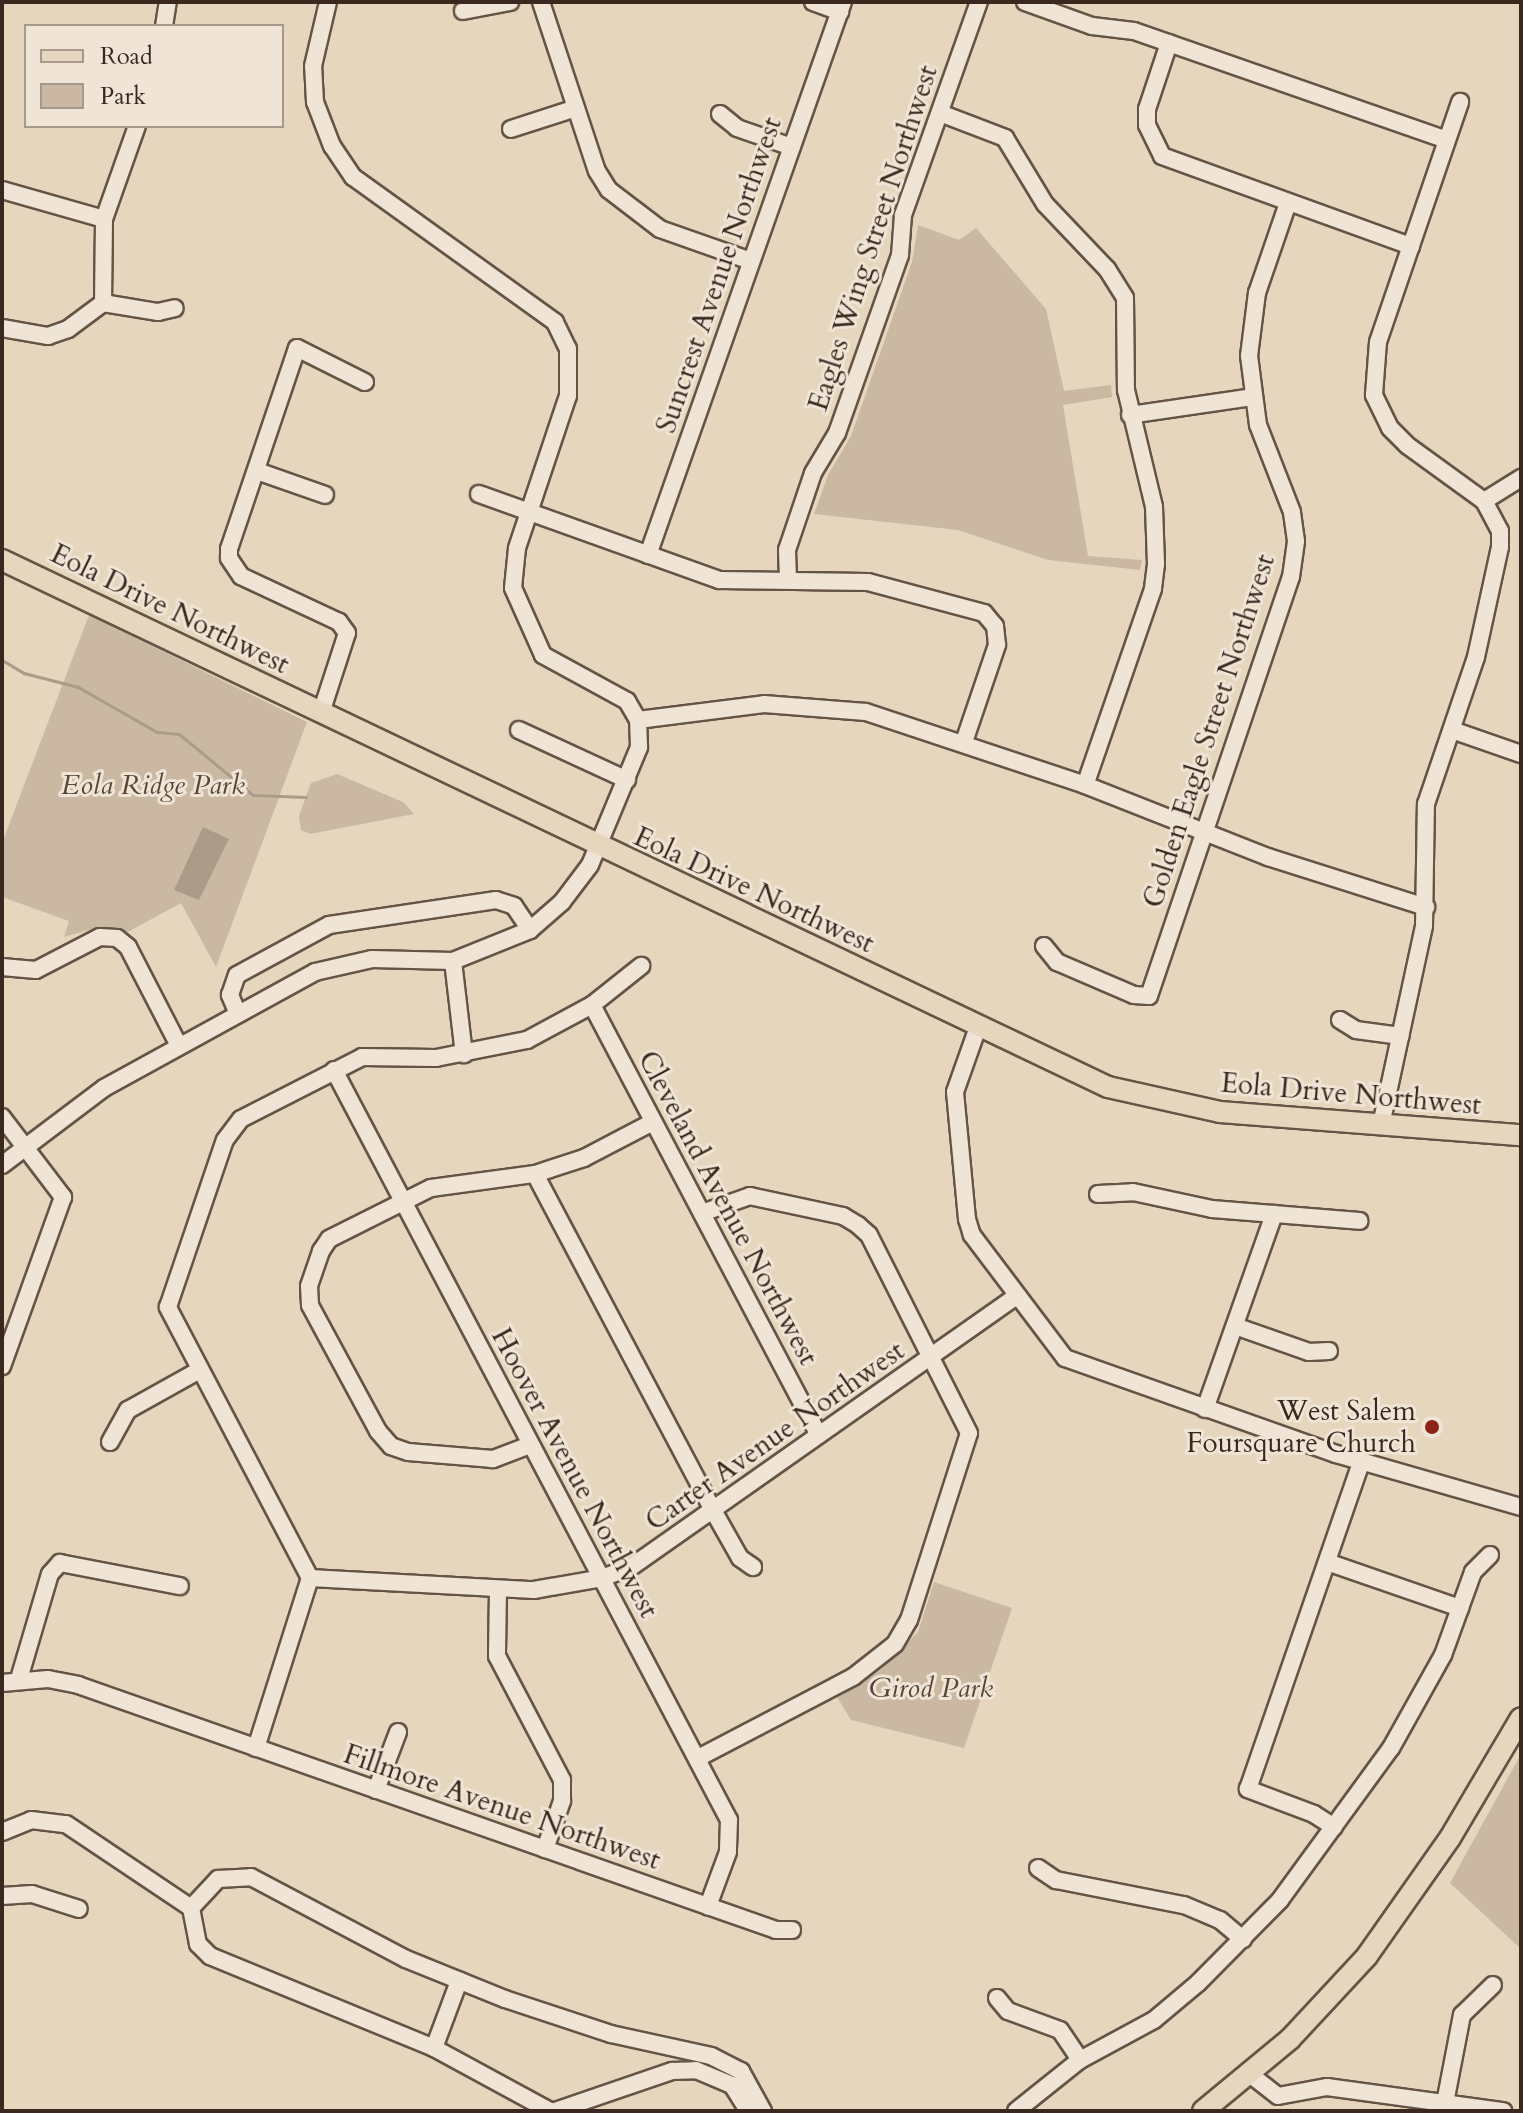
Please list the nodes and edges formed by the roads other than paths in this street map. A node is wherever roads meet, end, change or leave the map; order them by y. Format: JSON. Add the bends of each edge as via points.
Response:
{"nodes":[{"id":1,"x":168,"y":2,"type":"edge"},
{"id":2,"x":328,"y":2,"type":"edge"},
{"id":3,"x":510,"y":2,"type":"edge"},
{"id":4,"x":541,"y":2,"type":"edge"},
{"id":5,"x":813,"y":2,"type":"edge"},
{"id":6,"x":979,"y":2,"type":"edge"},
{"id":7,"x":1025,"y":2,"type":"edge"},
{"id":8,"x":842,"y":7,"type":"edge"},
{"id":9,"x":463,"y":11,"type":"dead end"},
{"id":10,"x":164,"y":24,"type":"edge"},
{"id":11,"x":1169,"y":43,"type":"junction"},
{"id":12,"x":1460,"y":102,"type":"dead end"},
{"id":13,"x":576,"y":108,"type":"junction"},
{"id":14,"x":940,"y":113,"type":"junction"},
{"id":15,"x":720,"y":114,"type":"dead end"},
{"id":16,"x":136,"y":128,"type":"edge"},
{"id":17,"x":511,"y":129,"type":"dead end"},
{"id":18,"x":1447,"y":140,"type":"junction"},
{"id":19,"x":792,"y":147,"type":"junction"},
{"id":20,"x":2,"y":190,"type":"edge"},
{"id":21,"x":1288,"y":203,"type":"junction"},
{"id":22,"x":104,"y":219,"type":"junction"},
{"id":23,"x":1411,"y":246,"type":"junction"},
{"id":24,"x":751,"y":261,"type":"junction"},
{"id":25,"x":103,"y":303,"type":"junction"},
{"id":26,"x":175,"y":308,"type":"dead end"},
{"id":27,"x":2,"y":328,"type":"edge"},
{"id":28,"x":365,"y":382,"type":"dead end"},
{"id":29,"x":1253,"y":397,"type":"junction"},
{"id":30,"x":1130,"y":415,"type":"junction"},
{"id":31,"x":257,"y":471,"type":"junction"},
{"id":32,"x":1521,"y":478,"type":"edge"},
{"id":33,"x":479,"y":494,"type":"dead end"},
{"id":34,"x":325,"y":495,"type":"dead end"},
{"id":35,"x":1484,"y":501,"type":"junction"},
{"id":36,"x":529,"y":512,"type":"junction"},
{"id":37,"x":648,"y":555,"type":"junction"},
{"id":38,"x":2,"y":560,"type":"edge"},
{"id":39,"x":788,"y":579,"type":"junction"},
{"id":40,"x":321,"y":713,"type":"junction"},
{"id":41,"x":638,"y":720,"type":"junction"},
{"id":42,"x":519,"y":730,"type":"dead end"},
{"id":43,"x":1452,"y":730,"type":"junction"},
{"id":44,"x":964,"y":742,"type":"junction"},
{"id":45,"x":1521,"y":754,"type":"edge"},
{"id":46,"x":627,"y":780,"type":"junction"},
{"id":47,"x":1085,"y":785,"type":"junction"},
{"id":48,"x":1205,"y":829,"type":"junction"},
{"id":49,"x":598,"y":848,"type":"junction"},
{"id":50,"x":1426,"y":907,"type":"junction"},
{"id":51,"x":530,"y":930,"type":"junction"},
{"id":52,"x":1044,"y":946,"type":"dead end"},
{"id":53,"x":453,"y":961,"type":"junction"},
{"id":54,"x":641,"y":966,"type":"dead end"},
{"id":55,"x":2,"y":967,"type":"edge"},
{"id":56,"x":592,"y":1005,"type":"junction"},
{"id":57,"x":238,"y":1014,"type":"junction"},
{"id":58,"x":1340,"y":1020,"type":"dead end"},
{"id":59,"x":978,"y":1027,"type":"junction"},
{"id":60,"x":1401,"y":1036,"type":"junction"},
{"id":61,"x":179,"y":1046,"type":"junction"},
{"id":62,"x":464,"y":1054,"type":"junction"},
{"id":63,"x":334,"y":1070,"type":"junction"},
{"id":64,"x":2,"y":1117,"type":"edge"},
{"id":65,"x":653,"y":1122,"type":"junction"},
{"id":66,"x":1381,"y":1125,"type":"junction"},
{"id":67,"x":1521,"y":1135,"type":"edge"},
{"id":68,"x":25,"y":1145,"type":"junction"},
{"id":69,"x":2,"y":1165,"type":"edge"},
{"id":70,"x":535,"y":1174,"type":"junction"},
{"id":71,"x":1098,"y":1194,"type":"dead end"},
{"id":72,"x":402,"y":1201,"type":"junction"},
{"id":73,"x":702,"y":1213,"type":"junction"},
{"id":74,"x":1274,"y":1214,"type":"junction"},
{"id":75,"x":1360,"y":1221,"type":"dead end"},
{"id":76,"x":1017,"y":1296,"type":"junction"},
{"id":77,"x":1235,"y":1326,"type":"junction"},
{"id":78,"x":1329,"y":1351,"type":"dead end"},
{"id":79,"x":933,"y":1356,"type":"junction"},
{"id":80,"x":2,"y":1366,"type":"edge"},
{"id":81,"x":198,"y":1371,"type":"junction"},
{"id":82,"x":1205,"y":1409,"type":"junction"},
{"id":83,"x":819,"y":1435,"type":"junction"},
{"id":84,"x":110,"y":1442,"type":"dead end"},
{"id":85,"x":530,"y":1445,"type":"junction"},
{"id":86,"x":1361,"y":1462,"type":"junction"},
{"id":87,"x":1521,"y":1507,"type":"edge"},
{"id":88,"x":714,"y":1512,"type":"junction"},
{"id":89,"x":1490,"y":1555,"type":"dead end"},
{"id":90,"x":1327,"y":1562,"type":"junction"},
{"id":91,"x":753,"y":1567,"type":"dead end"},
{"id":92,"x":310,"y":1578,"type":"junction"},
{"id":93,"x":602,"y":1578,"type":"junction"},
{"id":94,"x":180,"y":1586,"type":"dead end"},
{"id":95,"x":498,"y":1590,"type":"junction"},
{"id":96,"x":1460,"y":1608,"type":"junction"},
{"id":97,"x":10,"y":1681,"type":"edge"},
{"id":98,"x":1521,"y":1718,"type":"edge"},
{"id":99,"x":398,"y":1732,"type":"dead end"},
{"id":100,"x":256,"y":1748,"type":"junction"},
{"id":101,"x":698,"y":1758,"type":"junction"},
{"id":102,"x":376,"y":1790,"type":"junction"},
{"id":103,"x":1334,"y":1827,"type":"junction"},
{"id":104,"x":2,"y":1832,"type":"edge"},
{"id":105,"x":545,"y":1849,"type":"junction"},
{"id":106,"x":1038,"y":1868,"type":"dead end"},
{"id":107,"x":2,"y":1896,"type":"edge"},
{"id":108,"x":708,"y":1906,"type":"junction"},
{"id":109,"x":191,"y":1908,"type":"junction"},
{"id":110,"x":79,"y":1909,"type":"dead end"},
{"id":111,"x":792,"y":1930,"type":"dead end"},
{"id":112,"x":1243,"y":1939,"type":"junction"},
{"id":113,"x":459,"y":1981,"type":"junction"},
{"id":114,"x":1493,"y":1985,"type":"dead end"},
{"id":115,"x":997,"y":1998,"type":"dead end"},
{"id":116,"x":434,"y":2048,"type":"junction"},
{"id":117,"x":1080,"y":2060,"type":"junction"},
{"id":118,"x":1251,"y":2075,"type":"junction"},
{"id":119,"x":1445,"y":2103,"type":"junction"},
{"id":120,"x":552,"y":2111,"type":"edge"},
{"id":121,"x":748,"y":2111,"type":"edge"},
{"id":122,"x":763,"y":2111,"type":"edge"},
{"id":123,"x":1016,"y":2111,"type":"edge"},
{"id":124,"x":1203,"y":2111,"type":"edge"},
{"id":125,"x":1503,"y":2111,"type":"edge"}],
"edges":[{"from":1,"to":10,"type":"street"},
{"from":2,"to":36,"type":"street","via":[[313,66],[315,102],[332,146],[353,177],[555,322],[568,349],[568,396]]},
{"from":3,"to":9,"type":"street"},
{"from":4,"to":13,"type":"street"},
{"from":5,"to":8,"type":"street"},
{"from":6,"to":14,"type":"street","name":"Eagles Wing Street Northwest"},
{"from":7,"to":11,"type":"street","via":[[1092,26],[1134,31]]},
{"from":8,"to":19,"type":"street","name":"Suncrest Avenue Northwest"},
{"from":11,"to":18,"type":"street"},
{"from":11,"to":21,"type":"street","via":[[1147,109],[1154,145],[1176,164]]},
{"from":12,"to":18,"type":"street"},
{"from":13,"to":17,"type":"street"},
{"from":13,"to":24,"type":"street","via":[[597,171],[623,205],[660,229]]},
{"from":14,"to":30,"type":"street","via":[[1005,138],[1064,229],[1116,282],[1129,321]]},
{"from":14,"to":39,"type":"street","name":"Eagles Wing Street Northwest","via":[[903,215],[900,255],[837,433],[813,473],[787,550]]},
{"from":15,"to":19,"type":"street","via":[[737,128]]},
{"from":16,"to":22,"type":"street"},
{"from":18,"to":23,"type":"street"},
{"from":19,"to":24,"type":"street","name":"Suncrest Avenue Northwest"},
{"from":20,"to":22,"type":"street"},
{"from":21,"to":23,"type":"street"},
{"from":21,"to":29,"type":"street","name":"Golden Eagle Street Northwest","via":[[1252,321]]},
{"from":22,"to":25,"type":"street"},
{"from":23,"to":35,"type":"street","via":[[1378,342],[1374,395],[1390,428],[1407,445]]},
{"from":24,"to":37,"type":"street","name":"Suncrest Avenue Northwest"},
{"from":25,"to":26,"type":"street","via":[[158,312]]},
{"from":25,"to":27,"type":"street","via":[[68,329],[48,336]]},
{"from":28,"to":31,"type":"street","via":[[297,348]]},
{"from":29,"to":30,"type":"street"},
{"from":29,"to":48,"type":"street","name":"Golden Eagle Street Northwest","via":[[1292,512],[1294,562]]},
{"from":30,"to":47,"type":"street","via":[[1154,507],[1153,589]]},
{"from":31,"to":34,"type":"street"},
{"from":31,"to":40,"type":"street","via":[[229,558],[241,576],[339,622],[347,633]]},
{"from":32,"to":35,"type":"street"},
{"from":33,"to":36,"type":"street"},
{"from":35,"to":43,"type":"street","via":[[1500,531],[1500,547],[1476,657]]},
{"from":36,"to":37,"type":"street"},
{"from":36,"to":41,"type":"street","via":[[512,582],[536,644],[549,660],[627,701]]},
{"from":37,"to":39,"type":"street","via":[[719,580]]},
{"from":38,"to":40,"type":"main road","name":"Eola Drive Northwest"},
{"from":39,"to":44,"type":"street","via":[[833,578],[904,589],[984,613],[995,626],[997,645]]},
{"from":40,"to":49,"type":"main road","name":"Eola Drive Northwest"},
{"from":41,"to":44,"type":"street","via":[[728,705],[794,704],[866,712]]},
{"from":41,"to":46,"type":"street","via":[[639,747]]},
{"from":42,"to":46,"type":"street"},
{"from":43,"to":45,"type":"street"},
{"from":43,"to":50,"type":"street","via":[[1426,804]]},
{"from":44,"to":47,"type":"street"},
{"from":46,"to":49,"type":"street"},
{"from":47,"to":48,"type":"street"},
{"from":48,"to":50,"type":"street","via":[[1268,857]]},
{"from":48,"to":52,"type":"street","name":"Golden Eagle Street Northwest","via":[[1149,996],[1134,995],[1057,962]]},
{"from":49,"to":51,"type":"street","via":[[568,895]]},
{"from":49,"to":59,"type":"main road","name":"Eola Drive Northwest"},
{"from":50,"to":60,"type":"street"},
{"from":51,"to":53,"type":"street"},
{"from":51,"to":57,"type":"street","via":[[514,906],[496,900],[329,925],[237,975],[230,995]]},
{"from":53,"to":57,"type":"street","via":[[372,959],[334,966]]},
{"from":53,"to":62,"type":"street"},
{"from":54,"to":56,"type":"street"},
{"from":55,"to":61,"type":"street","via":[[36,970],[100,937],[117,938],[128,947]]},
{"from":56,"to":62,"type":"street","via":[[527,1040]]},
{"from":56,"to":65,"type":"street","name":"Cleveland Avenue Northwest"},
{"from":57,"to":61,"type":"street"},
{"from":58,"to":60,"type":"street","via":[[1356,1030]]},
{"from":59,"to":66,"type":"main road","name":"Eola Drive Northwest","via":[[1088,1079],[1168,1104]]},
{"from":59,"to":76,"type":"street","via":[[955,1092],[967,1219],[972,1235]]},
{"from":60,"to":66,"type":"street"},
{"from":61,"to":68,"type":"street","via":[[80,1103]]},
{"from":62,"to":63,"type":"street","via":[[362,1057]]},
{"from":63,"to":72,"type":"street","name":"Hoover Avenue Northwest"},
{"from":63,"to":81,"type":"street","via":[[241,1119],[225,1140],[168,1293],[170,1317]]},
{"from":64,"to":68,"type":"street"},
{"from":65,"to":70,"type":"street","via":[[584,1158]]},
{"from":65,"to":73,"type":"street","name":"Cleveland Avenue Northwest"},
{"from":66,"to":67,"type":"main road","name":"Eola Drive Northwest"},
{"from":68,"to":69,"type":"street"},
{"from":68,"to":80,"type":"street","via":[[63,1197]]},
{"from":70,"to":72,"type":"street","via":[[431,1188]]},
{"from":70,"to":88,"type":"street"},
{"from":71,"to":74,"type":"street","via":[[1133,1192],[1212,1209]]},
{"from":72,"to":85,"type":"street","name":"Hoover Avenue Northwest"},
{"from":72,"to":85,"type":"street","via":[[329,1239],[309,1286],[310,1305],[391,1446],[493,1459]]},
{"from":73,"to":79,"type":"street","via":[[750,1196],[843,1216],[858,1225],[869,1235]]},
{"from":73,"to":83,"type":"street","name":"Cleveland Avenue Northwest"},
{"from":74,"to":75,"type":"street"},
{"from":74,"to":77,"type":"street"},
{"from":76,"to":79,"type":"street","name":"Carter Avenue Northwest"},
{"from":76,"to":82,"type":"street","via":[[1065,1358]]},
{"from":77,"to":78,"type":"street","via":[[1309,1352]]},
{"from":77,"to":82,"type":"street"},
{"from":79,"to":83,"type":"street","name":"Carter Avenue Northwest"},
{"from":79,"to":101,"type":"street","via":[[967,1421],[968,1449],[909,1620],[895,1644],[853,1677]]},
{"from":81,"to":84,"type":"street","via":[[128,1410]]},
{"from":81,"to":92,"type":"street"},
{"from":82,"to":86,"type":"street"},
{"from":83,"to":88,"type":"street","name":"Carter Avenue Northwest"},
{"from":85,"to":93,"type":"street","name":"Hoover Avenue Northwest"},
{"from":86,"to":87,"type":"street"},
{"from":86,"to":90,"type":"street"},
{"from":88,"to":91,"type":"street","via":[[740,1558]]},
{"from":88,"to":93,"type":"street","name":"Carter Avenue Northwest","via":[[659,1551]]},
{"from":89,"to":96,"type":"street","via":[[1473,1572]]},
{"from":90,"to":96,"type":"street"},
{"from":90,"to":103,"type":"street","via":[[1248,1789]]},
{"from":92,"to":95,"type":"street","name":"Carter Avenue Northwest"},
{"from":92,"to":100,"type":"street"},
{"from":93,"to":95,"type":"street","name":"Carter Avenue Northwest","via":[[564,1587]]},
{"from":93,"to":101,"type":"street","name":"Hoover Avenue Northwest"},
{"from":94,"to":97,"type":"street","via":[[60,1563],[50,1574]]},
{"from":95,"to":105,"type":"street","via":[[497,1656],[562,1780],[562,1801]]},
{"from":96,"to":103,"type":"street","via":[[1443,1655],[1400,1734]]},
{"from":97,"to":100,"type":"street","name":"Fillmore Avenue Northwest","via":[[78,1685]]},
{"from":98,"to":118,"type":"main road","via":[[1393,1921],[1336,1992]]},
{"from":99,"to":102,"type":"street"},
{"from":100,"to":102,"type":"street","name":"Fillmore Avenue Northwest"},
{"from":101,"to":108,"type":"street","name":"Hoover Avenue Northwest","via":[[732,1835]]},
{"from":102,"to":105,"type":"street","name":"Fillmore Avenue Northwest"},
{"from":103,"to":112,"type":"street"},
{"from":104,"to":109,"type":"street","via":[[44,1819],[66,1824]]},
{"from":105,"to":108,"type":"street","name":"Fillmore Avenue Northwest"},
{"from":106,"to":112,"type":"street","via":[[1056,1880],[1184,1905],[1220,1920]]},
{"from":107,"to":110,"type":"street","via":[[32,1894]]},
{"from":108,"to":111,"type":"street","name":"Fillmore Avenue Northwest","via":[[776,1930]]},
{"from":109,"to":113,"type":"street","via":[[218,1879],[251,1877],[333,1923]]},
{"from":109,"to":116,"type":"street","via":[[198,1944],[210,1956]]},
{"from":112,"to":117,"type":"street","via":[[1154,2020]]},
{"from":113,"to":116,"type":"street"},
{"from":113,"to":122,"type":"street","via":[[611,2034],[711,2056],[741,2071]]},
{"from":114,"to":119,"type":"street","via":[[1462,2015]]},
{"from":115,"to":117,"type":"street","via":[[1008,2011],[1060,2030]]},
{"from":116,"to":120,"type":"street"},
{"from":117,"to":123,"type":"street"},
{"from":118,"to":119,"type":"street","via":[[1278,2096],[1327,2087]]},
{"from":118,"to":124,"type":"main road"},
{"from":119,"to":125,"type":"street"},
{"from":120,"to":121,"type":"street","via":[[672,2071],[696,2070],[732,2085]]}]}
